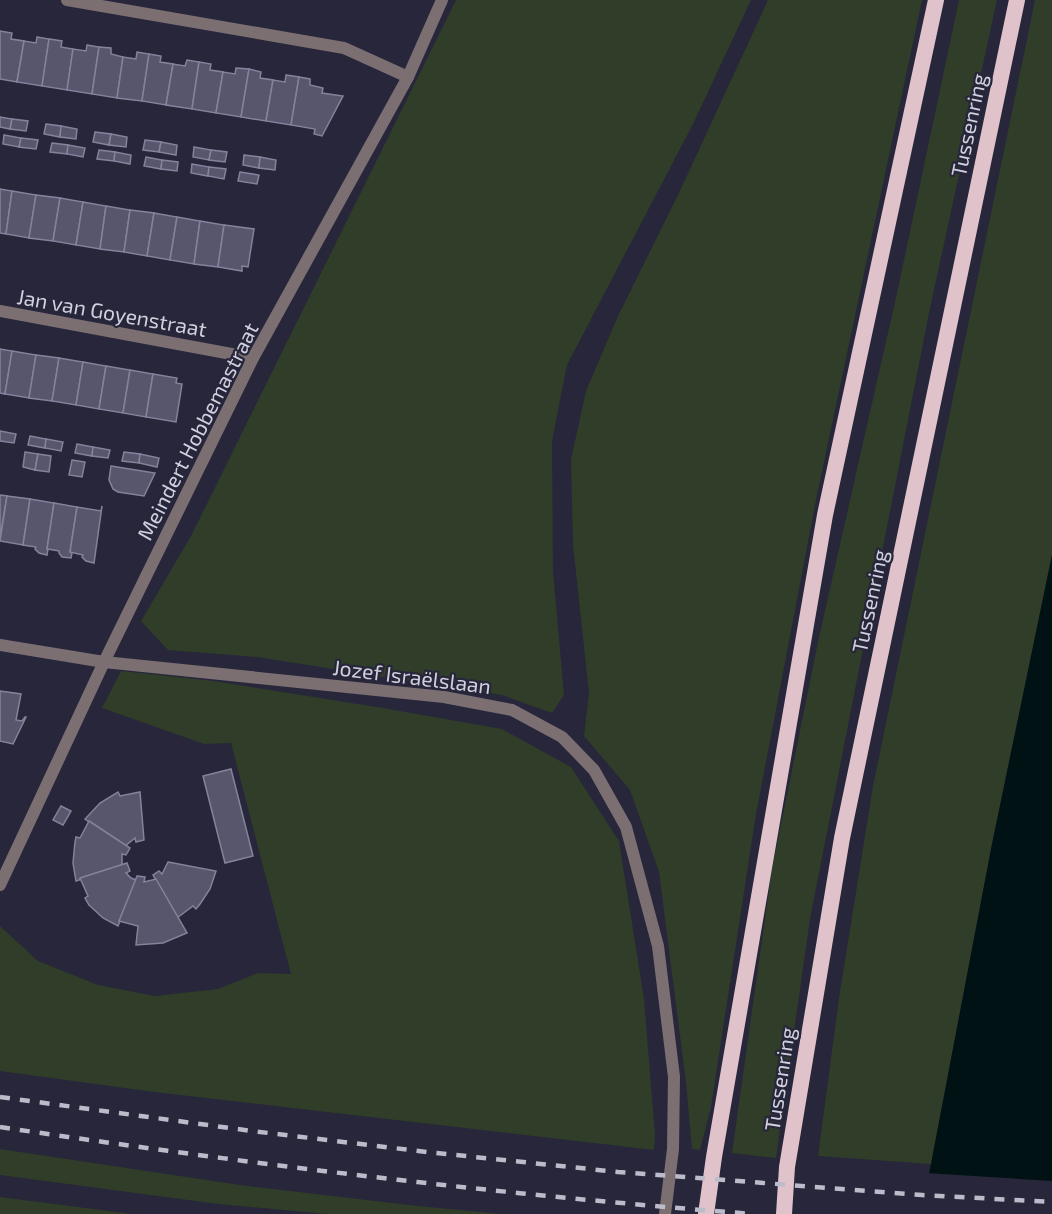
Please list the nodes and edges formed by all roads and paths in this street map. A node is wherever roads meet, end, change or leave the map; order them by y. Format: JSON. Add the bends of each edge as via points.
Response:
{"nodes":[{"id":1,"x":67,"y":0,"type":"edge"},
{"id":2,"x":442,"y":0,"type":"edge"},
{"id":3,"x":936,"y":0,"type":"edge"},
{"id":4,"x":1017,"y":0,"type":"edge"},
{"id":5,"x":408,"y":77,"type":"junction"},
{"id":6,"x":0,"y":311,"type":"edge"},
{"id":7,"x":253,"y":358,"type":"junction"},
{"id":8,"x":0,"y":645,"type":"edge"},
{"id":9,"x":104,"y":662,"type":"junction"},
{"id":10,"x":0,"y":885,"type":"edge"},
{"id":11,"x":665,"y":1214,"type":"edge"},
{"id":12,"x":706,"y":1214,"type":"edge"},
{"id":13,"x":784,"y":1214,"type":"edge"}],
"edges":[{"from":1,"to":5,"type":"street","via":[[344,48]]},
{"from":2,"to":5,"type":"street","name":"Meindert Hobbemastraat"},
{"from":3,"to":12,"type":"highway","via":[[825,515]]},
{"from":4,"to":13,"type":"highway","name":"Tussenring","via":[[842,838],[787,1167]]},
{"from":5,"to":7,"type":"street","name":"Meindert Hobbemastraat"},
{"from":6,"to":7,"type":"street","name":"Jan van Goyenstraat"},
{"from":7,"to":9,"type":"street","name":"Meindert Hobbemastraat"},
{"from":8,"to":9,"type":"street","name":"Jozef Israëlslaan"},
{"from":9,"to":10,"type":"street","name":"Meindert Hobbemastraat"},
{"from":9,"to":11,"type":"street","name":"Jozef Israëlslaan","via":[[444,697],[512,710],[562,737],[594,770],[626,827],[658,946],[674,1077],[673,1149]]}]}
